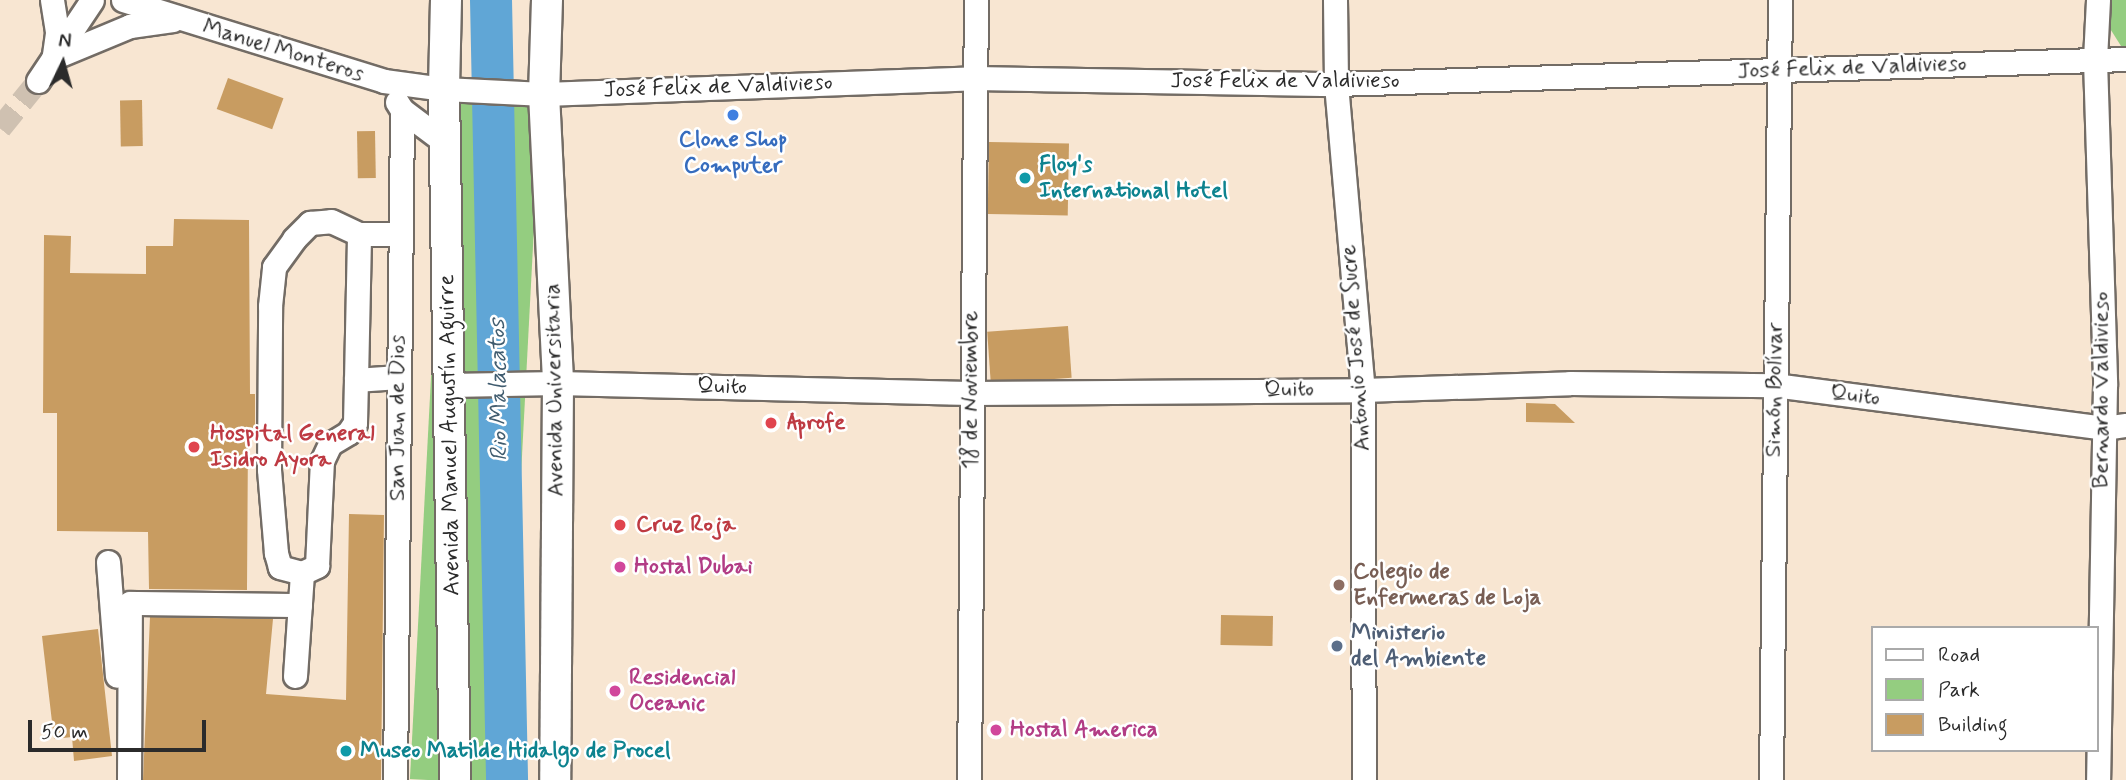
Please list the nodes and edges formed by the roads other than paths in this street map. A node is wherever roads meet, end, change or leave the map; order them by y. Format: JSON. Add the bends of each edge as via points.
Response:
{"nodes":[{"id":1,"x":52,"y":0,"type":"edge"},
{"id":2,"x":92,"y":0,"type":"edge"},
{"id":3,"x":123,"y":0,"type":"edge"},
{"id":4,"x":446,"y":0,"type":"edge"},
{"id":5,"x":547,"y":0,"type":"edge"},
{"id":6,"x":976,"y":0,"type":"edge"},
{"id":7,"x":1335,"y":0,"type":"edge"},
{"id":8,"x":1780,"y":0,"type":"edge"},
{"id":9,"x":2098,"y":0,"type":"edge"},
{"id":10,"x":182,"y":20,"type":"junction"},
{"id":11,"x":53,"y":58,"type":"junction"},
{"id":12,"x":2126,"y":59,"type":"edge"},
{"id":13,"x":2095,"y":60,"type":"junction"},
{"id":14,"x":1779,"y":70,"type":"junction"},
{"id":15,"x":975,"y":78,"type":"junction"},
{"id":16,"x":38,"y":80,"type":"tunnel mouth"},
{"id":17,"x":384,"y":81,"type":"junction"},
{"id":18,"x":1336,"y":84,"type":"junction"},
{"id":19,"x":449,"y":89,"type":"junction"},
{"id":20,"x":539,"y":94,"type":"junction"},
{"id":21,"x":402,"y":110,"type":"junction"},
{"id":22,"x":446,"y":143,"type":"junction"},
{"id":23,"x":359,"y":234,"type":"junction"},
{"id":24,"x":399,"y":234,"type":"junction"},
{"id":25,"x":398,"y":377,"type":"junction"},
{"id":26,"x":356,"y":380,"type":"junction"},
{"id":27,"x":552,"y":383,"type":"junction"},
{"id":28,"x":457,"y":385,"type":"junction"},
{"id":29,"x":1774,"y":385,"type":"junction"},
{"id":30,"x":1363,"y":390,"type":"junction"},
{"id":31,"x":971,"y":393,"type":"junction"},
{"id":32,"x":2115,"y":426,"type":"edge"},
{"id":33,"x":108,"y":562,"type":"dead end"},
{"id":34,"x":302,"y":573,"type":"junction"},
{"id":35,"x":300,"y":605,"type":"junction"},
{"id":36,"x":295,"y":676,"type":"dead end"},
{"id":37,"x":127,"y":780,"type":"edge"},
{"id":38,"x":395,"y":780,"type":"edge"},
{"id":39,"x":455,"y":780,"type":"edge"},
{"id":40,"x":555,"y":780,"type":"edge"},
{"id":41,"x":969,"y":780,"type":"edge"},
{"id":42,"x":1364,"y":780,"type":"edge"},
{"id":43,"x":1772,"y":780,"type":"edge"},
{"id":44,"x":2098,"y":780,"type":"edge"}],
"edges":[{"from":1,"to":11,"type":"street","via":[[57,33]]},
{"from":2,"to":11,"type":"street"},
{"from":3,"to":10,"type":"street","name":"Manuel Monteros"},
{"from":4,"to":19,"type":"main road","name":"Avenida Manuel Augustín Aguirre"},
{"from":5,"to":20,"type":"main road","name":"Avenida Universitaria"},
{"from":6,"to":15,"type":"street","name":"18 de Noviembre"},
{"from":7,"to":18,"type":"street","name":"Antonio José de Sucre"},
{"from":8,"to":14,"type":"street","name":"Simón Bolívar"},
{"from":9,"to":13,"type":"street","name":"Bernardo Valdivieso"},
{"from":10,"to":11,"type":"street","name":"Manuel Monteros","via":[[130,26]]},
{"from":10,"to":17,"type":"street","name":"Manuel Monteros"},
{"from":11,"to":16,"type":"street"},
{"from":12,"to":13,"type":"street","name":"José Felix de Valdivieso"},
{"from":13,"to":14,"type":"street","name":"José Felix de Valdivieso"},
{"from":13,"to":32,"type":"street","name":"Bernardo Valdivieso"},
{"from":14,"to":18,"type":"street","name":"José Felix de Valdivieso"},
{"from":14,"to":29,"type":"street","name":"Simón Bolívar"},
{"from":15,"to":18,"type":"street","name":"José Felix de Valdivieso"},
{"from":15,"to":20,"type":"street","name":"José Felix de Valdivieso"},
{"from":15,"to":31,"type":"street","name":"18 de Noviembre"},
{"from":17,"to":19,"type":"street","name":"Manuel Monteros"},
{"from":17,"to":21,"type":"street","name":"Manuel Monteros"},
{"from":18,"to":30,"type":"street","name":"Antonio José de Sucre"},
{"from":19,"to":20,"type":"street","name":"José Felix de Valdivieso"},
{"from":19,"to":22,"type":"main road","name":"Avenida Manuel Augustín Aguirre"},
{"from":20,"to":27,"type":"main road","name":"Avenida Universitaria"},
{"from":21,"to":22,"type":"street"},
{"from":21,"to":24,"type":"street","name":"San Juan de Dios"},
{"from":22,"to":28,"type":"main road","name":"Avenida Manuel Augustín Aguirre"},
{"from":23,"to":24,"type":"street"},
{"from":23,"to":26,"type":"street"},
{"from":23,"to":34,"type":"street","via":[[331,221],[310,223],[274,267],[269,469],[276,553],[280,567]]},
{"from":24,"to":25,"type":"street","name":"San Juan de Dios"},
{"from":25,"to":26,"type":"street"},
{"from":25,"to":38,"type":"street","name":"San Juan de Dios"},
{"from":26,"to":34,"type":"street","via":[[355,424],[330,444],[322,461],[317,566]]},
{"from":27,"to":28,"type":"street","name":"Quito"},
{"from":27,"to":31,"type":"street","name":"Quito"},
{"from":27,"to":40,"type":"main road","name":"Avenida Universitaria"},
{"from":28,"to":39,"type":"main road","name":"Avenida Manuel Augustín Aguirre"},
{"from":29,"to":30,"type":"street","name":"Quito","via":[[1570,383]]},
{"from":29,"to":32,"type":"street","name":"Quito"},
{"from":29,"to":43,"type":"street","name":"Simón Bolívar"},
{"from":30,"to":31,"type":"street","name":"Quito"},
{"from":30,"to":42,"type":"street","name":"Antonio José de Sucre"},
{"from":31,"to":41,"type":"street","name":"18 de Noviembre"},
{"from":32,"to":44,"type":"street","name":"Bernardo Valdivieso"},
{"from":33,"to":37,"type":"street"},
{"from":34,"to":35,"type":"street"},
{"from":35,"to":36,"type":"street"},
{"from":35,"to":37,"type":"street","via":[[130,603]]}]}
